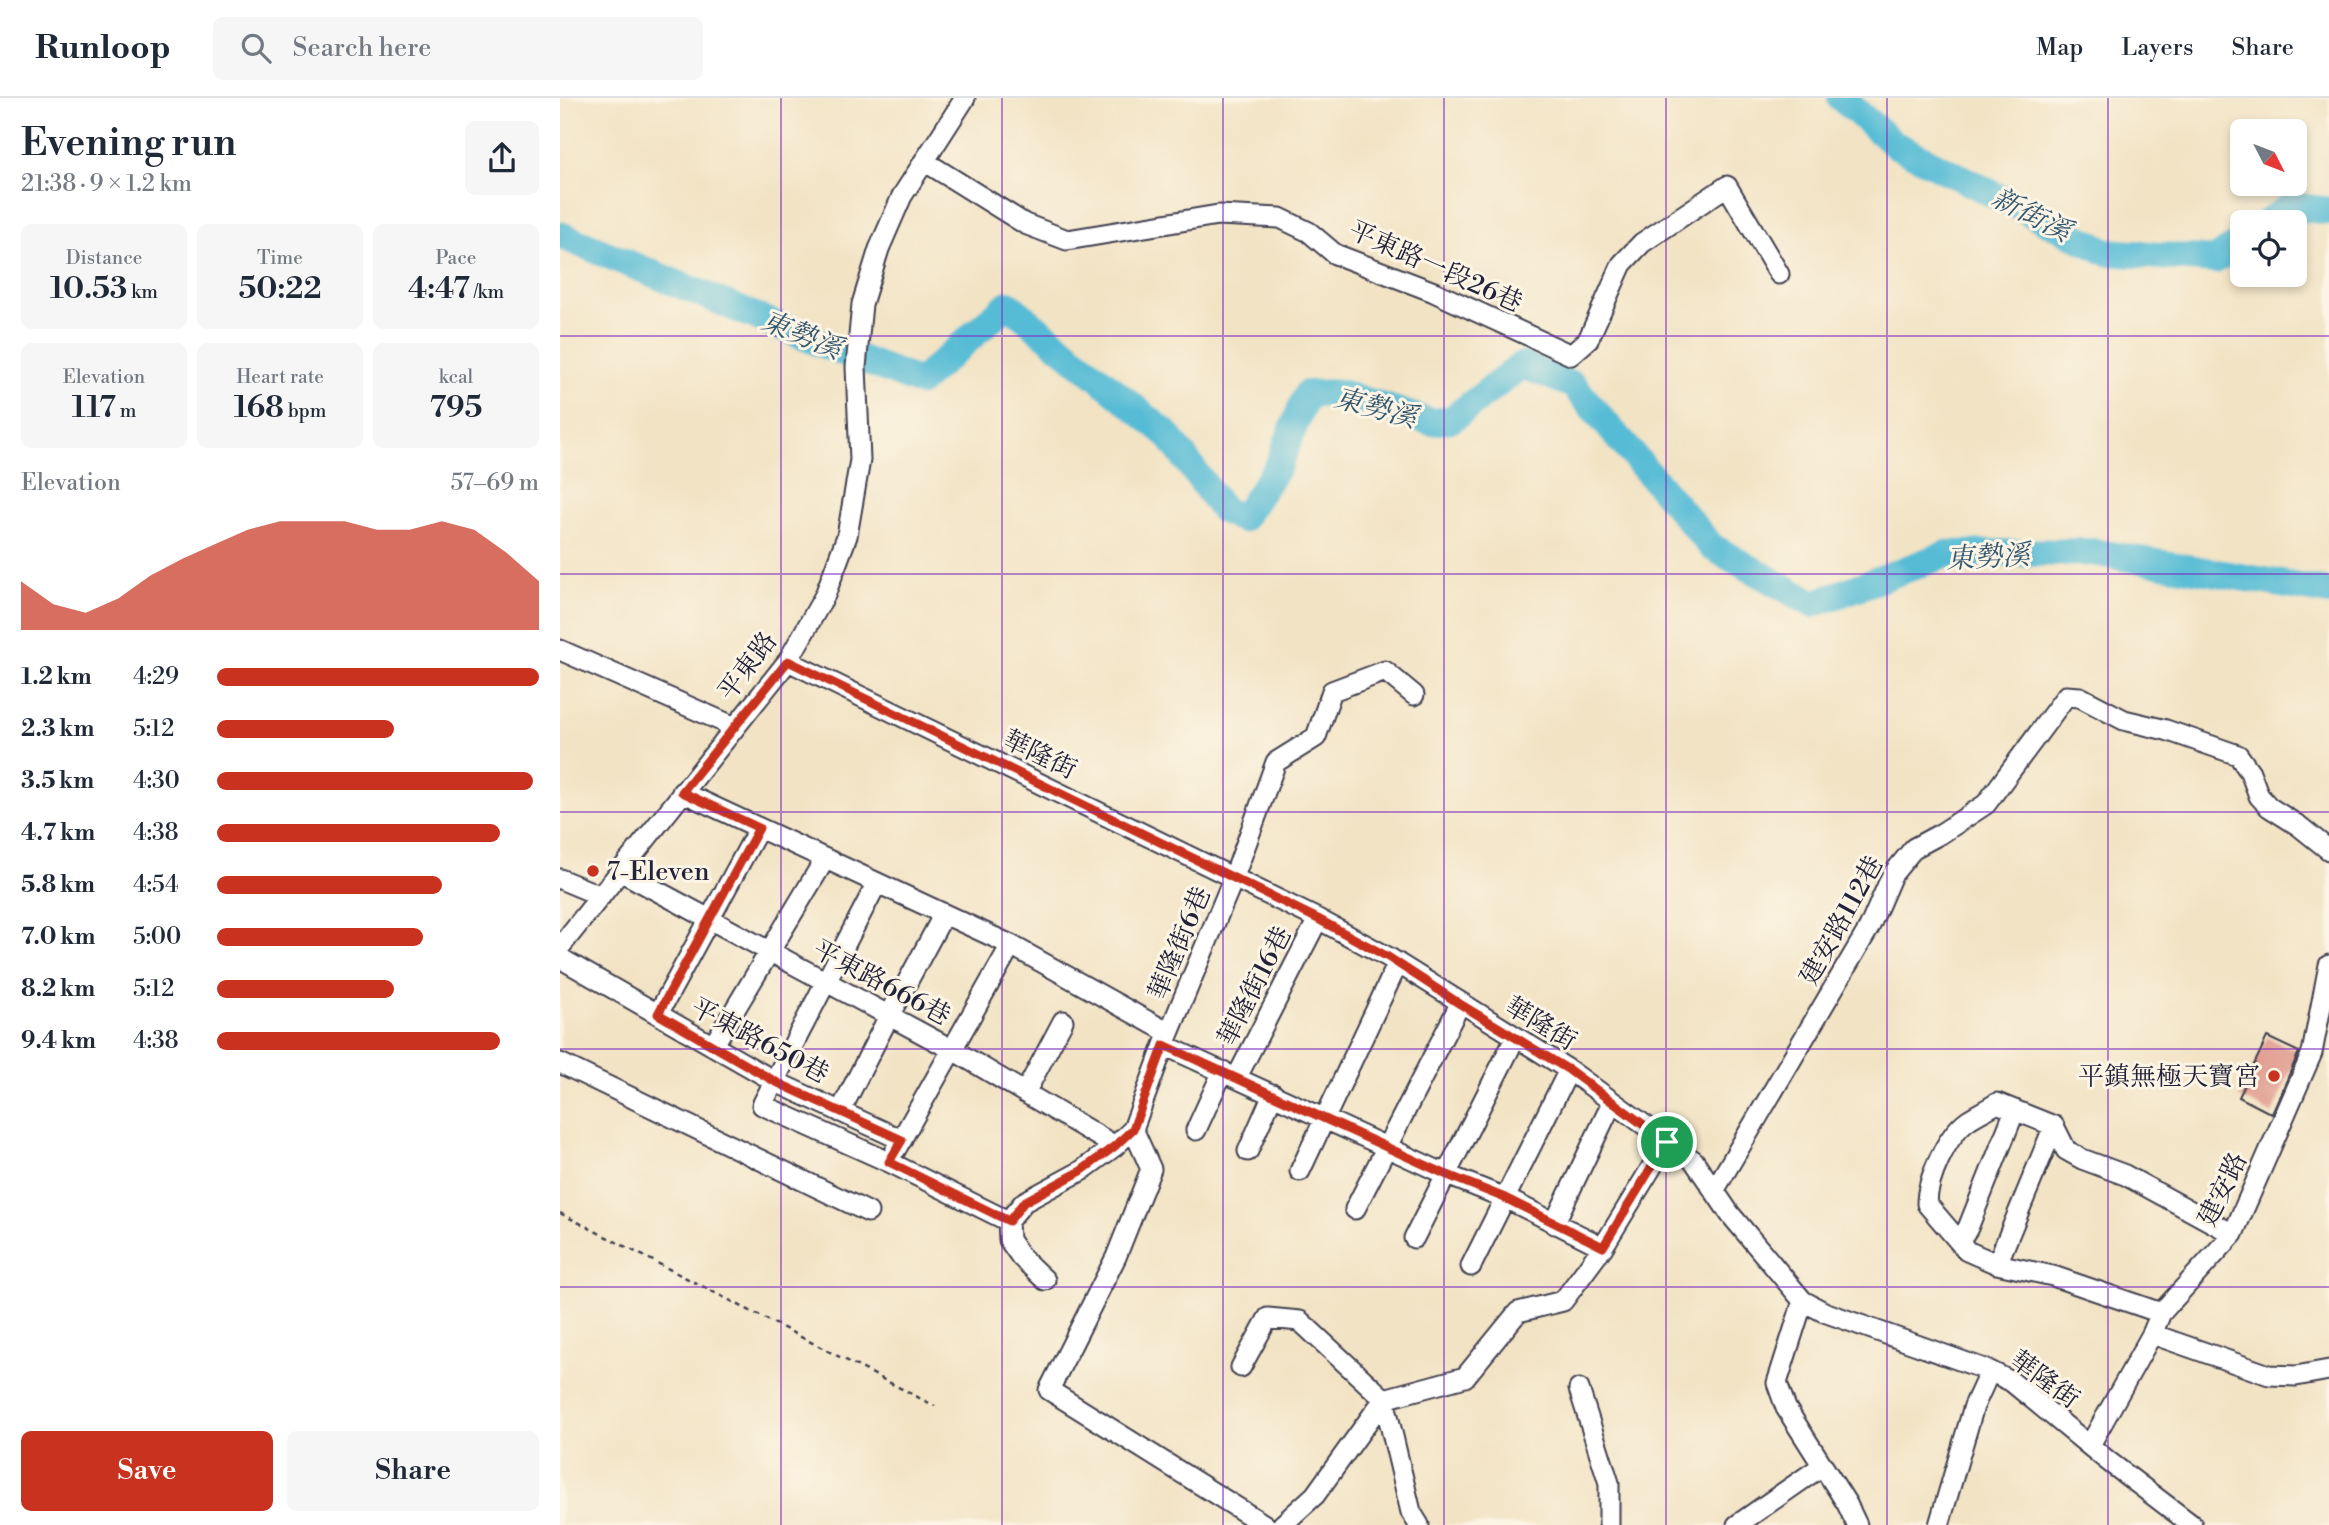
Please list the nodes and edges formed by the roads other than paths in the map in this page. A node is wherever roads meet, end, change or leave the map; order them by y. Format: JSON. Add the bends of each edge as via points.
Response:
{"nodes":[{"id":1,"x":965,"y":98,"type":"edge"},
{"id":2,"x":924,"y":161,"type":"junction"},
{"id":3,"x":1779,"y":274,"type":"dead end"},
{"id":4,"x":560,"y":650,"type":"edge"},
{"id":5,"x":788,"y":661,"type":"junction"},
{"id":6,"x":1413,"y":695,"type":"dead end"},
{"id":7,"x":735,"y":727,"type":"junction"},
{"id":8,"x":682,"y":792,"type":"junction"},
{"id":9,"x":759,"y":828,"type":"junction"},
{"id":10,"x":2329,"y":850,"type":"edge"},
{"id":11,"x":825,"y":859,"type":"junction"},
{"id":12,"x":620,"y":871,"type":"junction"},
{"id":13,"x":1234,"y":877,"type":"junction"},
{"id":14,"x":560,"y":879,"type":"edge"},
{"id":15,"x":877,"y":883,"type":"junction"},
{"id":16,"x":601,"y":896,"type":"junction"},
{"id":17,"x":944,"y":914,"type":"junction"},
{"id":18,"x":710,"y":919,"type":"junction"},
{"id":19,"x":1318,"y":919,"type":"junction"},
{"id":20,"x":1011,"y":945,"type":"junction"},
{"id":21,"x":560,"y":947,"type":"edge"},
{"id":22,"x":769,"y":951,"type":"junction"},
{"id":23,"x":560,"y":958,"type":"edge"},
{"id":24,"x":1398,"y":963,"type":"junction"},
{"id":25,"x":2329,"y":965,"type":"edge"},
{"id":26,"x":827,"y":983,"type":"junction"},
{"id":27,"x":1460,"y":1004,"type":"junction"},
{"id":28,"x":658,"y":1014,"type":"junction"},
{"id":29,"x":888,"y":1016,"type":"junction"},
{"id":30,"x":1063,"y":1021,"type":"dead end"},
{"id":31,"x":1516,"y":1038,"type":"junction"},
{"id":32,"x":1167,"y":1039,"type":"junction"},
{"id":33,"x":713,"y":1046,"type":"junction"},
{"id":34,"x":953,"y":1050,"type":"junction"},
{"id":35,"x":560,"y":1063,"type":"edge"},
{"id":36,"x":1569,"y":1070,"type":"junction"},
{"id":37,"x":1230,"y":1074,"type":"junction"},
{"id":38,"x":776,"y":1082,"type":"junction"},
{"id":39,"x":1025,"y":1093,"type":"junction"},
{"id":40,"x":1273,"y":1094,"type":"junction"},
{"id":41,"x":1612,"y":1103,"type":"junction"},
{"id":42,"x":2015,"y":1110,"type":"junction"},
{"id":43,"x":840,"y":1112,"type":"junction"},
{"id":44,"x":1325,"y":1119,"type":"junction"},
{"id":45,"x":2054,"y":1126,"type":"junction"},
{"id":46,"x":1133,"y":1129,"type":"junction"},
{"id":47,"x":1196,"y":1130,"type":"dead end"},
{"id":48,"x":902,"y":1140,"type":"junction"},
{"id":49,"x":1667,"y":1142,"type":"junction"},
{"id":50,"x":1115,"y":1146,"type":"junction"},
{"id":51,"x":1386,"y":1147,"type":"junction"},
{"id":52,"x":1248,"y":1151,"type":"dead end"},
{"id":53,"x":889,"y":1162,"type":"junction"},
{"id":54,"x":1300,"y":1171,"type":"dead end"},
{"id":55,"x":1445,"y":1174,"type":"junction"},
{"id":56,"x":1714,"y":1191,"type":"junction"},
{"id":57,"x":1505,"y":1198,"type":"junction"},
{"id":58,"x":1355,"y":1209,"type":"dead end"},
{"id":59,"x":868,"y":1212,"type":"dead end"},
{"id":60,"x":1009,"y":1221,"type":"junction"},
{"id":61,"x":1554,"y":1224,"type":"junction"},
{"id":62,"x":2233,"y":1234,"type":"junction"},
{"id":63,"x":1414,"y":1238,"type":"dead end"},
{"id":64,"x":1959,"y":1242,"type":"junction"},
{"id":65,"x":1603,"y":1247,"type":"junction"},
{"id":66,"x":1997,"y":1264,"type":"junction"},
{"id":67,"x":1471,"y":1266,"type":"dead end"},
{"id":68,"x":1045,"y":1280,"type":"dead end"},
{"id":69,"x":1803,"y":1301,"type":"junction"},
{"id":70,"x":2161,"y":1313,"type":"junction"},
{"id":71,"x":2152,"y":1335,"type":"junction"},
{"id":72,"x":1241,"y":1367,"type":"dead end"},
{"id":73,"x":2329,"y":1370,"type":"edge"},
{"id":74,"x":1990,"y":1371,"type":"junction"},
{"id":75,"x":1579,"y":1389,"type":"dead end"},
{"id":76,"x":1384,"y":1399,"type":"junction"},
{"id":77,"x":2090,"y":1445,"type":"junction"},
{"id":78,"x":1822,"y":1465,"type":"junction"},
{"id":79,"x":1265,"y":1525,"type":"edge"},
{"id":80,"x":1282,"y":1525,"type":"edge"},
{"id":81,"x":1419,"y":1525,"type":"edge"},
{"id":82,"x":1609,"y":1525,"type":"edge"},
{"id":83,"x":1737,"y":1525,"type":"edge"},
{"id":84,"x":1857,"y":1525,"type":"edge"},
{"id":85,"x":1939,"y":1525,"type":"edge"},
{"id":86,"x":2192,"y":1525,"type":"edge"}],
"edges":[{"from":1,"to":2,"type":"street","name":"平東路"},
{"from":2,"to":3,"type":"street","name":"平東路一段26巷","via":[[1025,224],[1067,240],[1218,215],[1280,218],[1309,232],[1335,254],[1434,292],[1571,355],[1588,340],[1622,264],[1642,243],[1727,186]]},
{"from":2,"to":5,"type":"street","name":"平東路","via":[[902,196],[879,249],[862,304],[856,367],[860,460],[847,536],[825,595]]},
{"from":4,"to":7,"type":"street"},
{"from":5,"to":7,"type":"street","name":"平東路"},
{"from":5,"to":13,"type":"street","name":"華隆街"},
{"from":6,"to":13,"type":"street","name":"華隆街6巷","via":[[1385,671],[1332,691],[1316,737],[1276,762]]},
{"from":7,"to":8,"type":"street","name":"平東路"},
{"from":8,"to":9,"type":"street"},
{"from":8,"to":12,"type":"street","name":"平東路"},
{"from":9,"to":11,"type":"street"},
{"from":9,"to":18,"type":"street"},
{"from":10,"to":56,"type":"street","name":"建安路112巷","via":[[2269,807],[2238,755],[2124,720],[2080,697],[2066,696],[1986,804],[1914,848],[1892,875],[1869,928]]},
{"from":11,"to":15,"type":"street"},
{"from":11,"to":22,"type":"street"},
{"from":12,"to":16,"type":"street","name":"平東路"},
{"from":12,"to":18,"type":"street","name":"平東路666巷"},
{"from":13,"to":19,"type":"street","name":"華隆街"},
{"from":13,"to":32,"type":"street","name":"華隆街6巷"},
{"from":14,"to":16,"type":"street"},
{"from":15,"to":17,"type":"street"},
{"from":15,"to":26,"type":"street"},
{"from":16,"to":21,"type":"street","name":"平東路"},
{"from":17,"to":20,"type":"street"},
{"from":17,"to":29,"type":"street"},
{"from":18,"to":22,"type":"street","name":"平東路666巷"},
{"from":18,"to":28,"type":"street"},
{"from":19,"to":24,"type":"street","name":"華隆街"},
{"from":19,"to":37,"type":"street","name":"華隆街16巷"},
{"from":20,"to":32,"type":"street"},
{"from":20,"to":34,"type":"street"},
{"from":22,"to":26,"type":"street","name":"平東路666巷"},
{"from":22,"to":33,"type":"street"},
{"from":23,"to":28,"type":"street","name":"平東路650巷"},
{"from":24,"to":27,"type":"street","name":"華隆街"},
{"from":24,"to":44,"type":"street"},
{"from":25,"to":62,"type":"street","name":"建安路","via":[[2312,1053]]},
{"from":26,"to":29,"type":"street","name":"平東路666巷"},
{"from":26,"to":38,"type":"street"},
{"from":27,"to":31,"type":"street","name":"華隆街"},
{"from":27,"to":51,"type":"street"},
{"from":28,"to":33,"type":"street","name":"平東路650巷"},
{"from":29,"to":34,"type":"street","name":"平東路666巷"},
{"from":29,"to":43,"type":"street"},
{"from":30,"to":39,"type":"street"},
{"from":31,"to":36,"type":"street","name":"華隆街"},
{"from":31,"to":55,"type":"street"},
{"from":32,"to":37,"type":"street"},
{"from":32,"to":46,"type":"street","name":"華隆街6巷"},
{"from":33,"to":38,"type":"street","name":"平東路650巷"},
{"from":34,"to":39,"type":"street","name":"平東路666巷"},
{"from":34,"to":48,"type":"street"},
{"from":35,"to":59,"type":"street"},
{"from":36,"to":41,"type":"street","name":"華隆街"},
{"from":36,"to":57,"type":"street"},
{"from":37,"to":40,"type":"street"},
{"from":37,"to":47,"type":"street","name":"華隆街16巷"},
{"from":38,"to":43,"type":"street","name":"平東路650巷"},
{"from":38,"to":53,"type":"street","via":[[762,1105]]},
{"from":39,"to":50,"type":"street","name":"平東路666巷"},
{"from":40,"to":44,"type":"street"},
{"from":40,"to":52,"type":"street"},
{"from":41,"to":49,"type":"street","name":"華隆街"},
{"from":41,"to":61,"type":"street"},
{"from":42,"to":45,"type":"street"},
{"from":42,"to":64,"type":"street"},
{"from":42,"to":64,"type":"street","via":[[1997,1103],[1967,1121],[1949,1142],[1927,1189],[1927,1204]]},
{"from":43,"to":48,"type":"street","name":"平東路650巷"},
{"from":44,"to":51,"type":"street"},
{"from":44,"to":54,"type":"street"},
{"from":45,"to":62,"type":"street","via":[[2066,1150],[2125,1175]]},
{"from":45,"to":66,"type":"street"},
{"from":46,"to":50,"type":"street"},
{"from":46,"to":79,"type":"street","via":[[1151,1169],[1116,1257],[1049,1390]]},
{"from":48,"to":53,"type":"street"},
{"from":49,"to":56,"type":"street","name":"華隆街","via":[[1693,1161]]},
{"from":49,"to":65,"type":"street"},
{"from":50,"to":60,"type":"street","via":[[1024,1202]]},
{"from":51,"to":55,"type":"street"},
{"from":51,"to":58,"type":"street"},
{"from":53,"to":60,"type":"street"},
{"from":55,"to":57,"type":"street"},
{"from":55,"to":63,"type":"street"},
{"from":56,"to":69,"type":"street","name":"華隆街"},
{"from":57,"to":61,"type":"street"},
{"from":57,"to":67,"type":"street"},
{"from":60,"to":68,"type":"street","via":[[1009,1240]]},
{"from":61,"to":65,"type":"street"},
{"from":62,"to":70,"type":"street","name":"建安路"},
{"from":64,"to":66,"type":"street","via":[[1967,1251]]},
{"from":65,"to":76,"type":"street","via":[[1563,1301],[1518,1312],[1465,1377]]},
{"from":66,"to":70,"type":"street","via":[[2053,1276]]},
{"from":69,"to":74,"type":"street","name":"華隆街"},
{"from":69,"to":78,"type":"street","via":[[1777,1382],[1786,1408]]},
{"from":70,"to":71,"type":"street","name":"建安路"},
{"from":71,"to":73,"type":"street","via":[[2269,1375]]},
{"from":71,"to":77,"type":"street","name":"建安路"},
{"from":72,"to":76,"type":"street","via":[[1268,1318],[1300,1321]]},
{"from":74,"to":77,"type":"street","name":"華隆街","via":[[2012,1382]]},
{"from":74,"to":85,"type":"street","via":[[1974,1406]]},
{"from":75,"to":82,"type":"street","via":[[1609,1483]]},
{"from":76,"to":80,"type":"street","via":[[1315,1495]]},
{"from":76,"to":81,"type":"street","via":[[1411,1512]]},
{"from":77,"to":86,"type":"street","name":"華隆街"},
{"from":78,"to":83,"type":"street"},
{"from":78,"to":84,"type":"street"}]}
